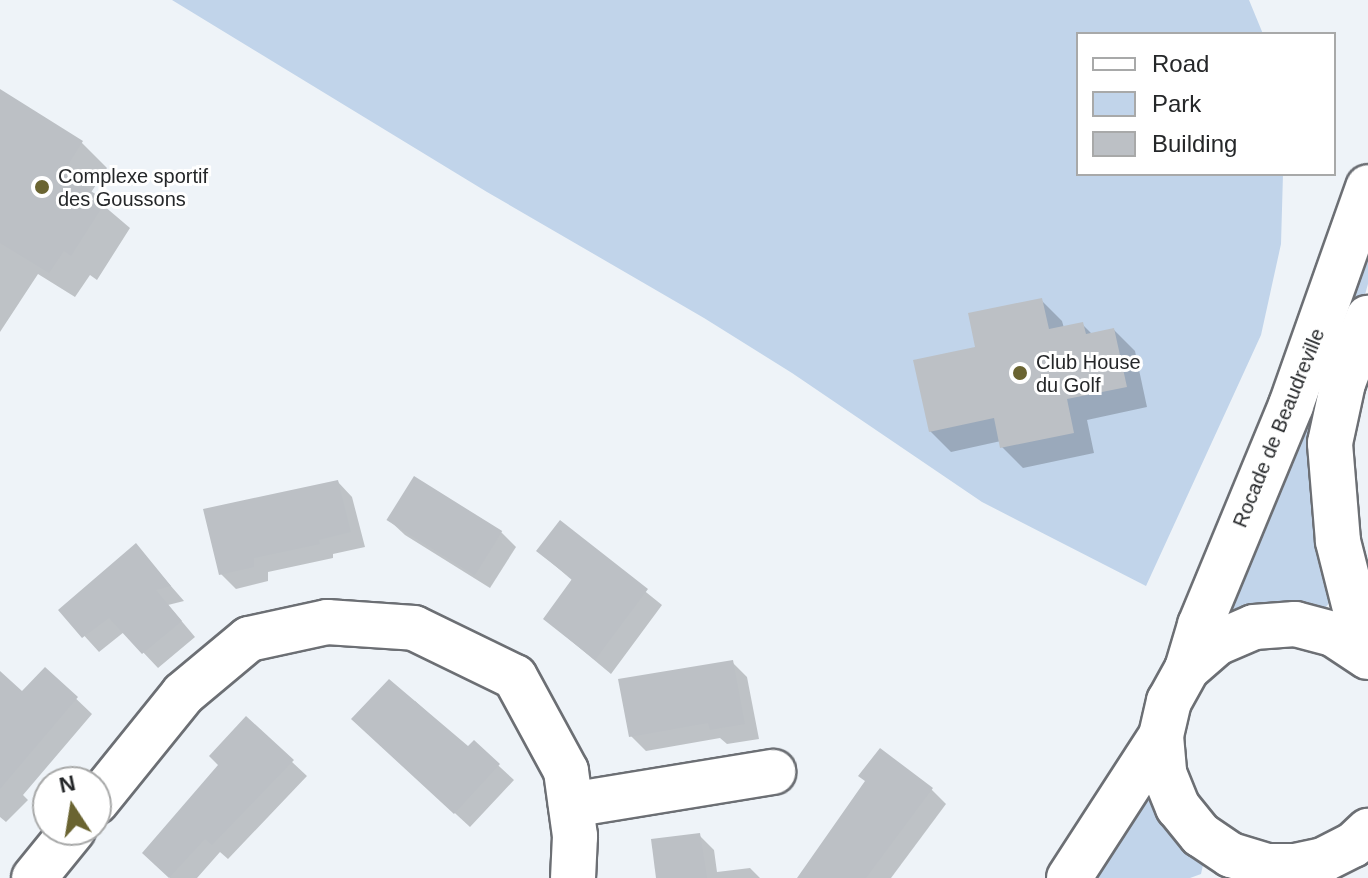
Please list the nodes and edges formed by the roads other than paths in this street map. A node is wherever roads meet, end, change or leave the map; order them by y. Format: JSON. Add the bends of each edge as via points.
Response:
{"nodes":[{"id":1,"x":1368,"y":187,"type":"edge"},
{"id":2,"x":1368,"y":318,"type":"edge"},
{"id":3,"x":1368,"y":657,"type":"edge"},
{"id":4,"x":1187,"y":669,"type":"junction"},
{"id":5,"x":1161,"y":736,"type":"junction"},
{"id":6,"x":773,"y":772,"type":"dead end"},
{"id":7,"x":112,"y":782,"type":"edge"},
{"id":8,"x":571,"y":805,"type":"junction"},
{"id":9,"x":1368,"y":831,"type":"edge"},
{"id":10,"x":60,"y":846,"type":"edge"},
{"id":11,"x":1323,"y":860,"type":"junction"},
{"id":12,"x":1368,"y":870,"type":"edge"},
{"id":13,"x":1252,"y":872,"type":"edge"},
{"id":14,"x":34,"y":878,"type":"edge"},
{"id":15,"x":573,"y":878,"type":"edge"},
{"id":16,"x":1069,"y":878,"type":"edge"}],
"edges":[{"from":1,"to":4,"type":"street","name":"Rocade de Beaudreville","via":[[1291,405],[1200,625]]},
{"from":2,"to":3,"type":"street","name":"Rocade de Beaudreville","via":[[1343,383],[1330,443],[1338,541]]},
{"from":3,"to":4,"type":"street","via":[[1333,634],[1295,624],[1254,627],[1217,643]]},
{"from":4,"to":5,"type":"street","via":[[1169,701]]},
{"from":5,"to":13,"type":"street","via":[[1164,773],[1178,807],[1201,835]]},
{"from":5,"to":16,"type":"street"},
{"from":6,"to":8,"type":"street"},
{"from":7,"to":8,"type":"street","via":[[183,694],[249,639],[327,622],[414,628],[515,677],[566,771]]},
{"from":8,"to":15,"type":"street"},
{"from":9,"to":11,"type":"street"},
{"from":10,"to":14,"type":"street"},
{"from":11,"to":12,"type":"street"},
{"from":11,"to":13,"type":"street"}]}
